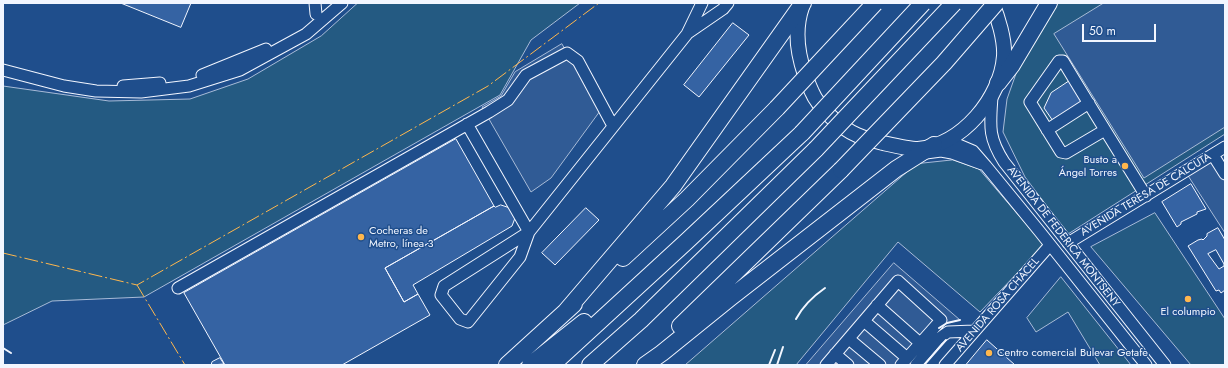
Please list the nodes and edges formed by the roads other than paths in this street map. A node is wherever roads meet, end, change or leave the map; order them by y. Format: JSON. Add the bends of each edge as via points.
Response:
{"nodes":[{"id":1,"x":315,"y":3,"type":"edge"},
{"id":2,"x":331,"y":3,"type":"edge"},
{"id":3,"x":342,"y":3,"type":"edge"},
{"id":4,"x":702,"y":3,"type":"edge"},
{"id":5,"x":728,"y":3,"type":"edge"},
{"id":6,"x":803,"y":3,"type":"edge"},
{"id":7,"x":875,"y":3,"type":"edge"},
{"id":8,"x":923,"y":3,"type":"edge"},
{"id":9,"x":954,"y":3,"type":"edge"},
{"id":10,"x":992,"y":3,"type":"edge"},
{"id":11,"x":996,"y":3,"type":"edge"},
{"id":12,"x":1049,"y":3,"type":"edge"},
{"id":13,"x":316,"y":14,"type":"junction"},
{"id":14,"x":687,"y":34,"type":"junction"},
{"id":15,"x":3,"y":63,"type":"edge"},
{"id":16,"x":3,"y":70,"type":"edge"},
{"id":17,"x":995,"y":90,"type":"junction"},
{"id":18,"x":1089,"y":103,"type":"junction"},
{"id":19,"x":468,"y":124,"type":"junction"},
{"id":20,"x":613,"y":126,"type":"junction"},
{"id":21,"x":1050,"y":128,"type":"junction"},
{"id":22,"x":1106,"y":130,"type":"junction"},
{"id":23,"x":934,"y":146,"type":"junction"},
{"id":24,"x":1225,"y":147,"type":"edge"},
{"id":25,"x":1213,"y":155,"type":"junction"},
{"id":26,"x":986,"y":166,"type":"junction"},
{"id":27,"x":1225,"y":174,"type":"edge"},
{"id":28,"x":1146,"y":196,"type":"junction"},
{"id":29,"x":529,"y":232,"type":"junction"},
{"id":30,"x":1068,"y":244,"type":"junction"},
{"id":31,"x":1050,"y":245,"type":"junction"},
{"id":32,"x":178,"y":288,"type":"dead end"},
{"id":33,"x":632,"y":290,"type":"junction"},
{"id":34,"x":877,"y":306,"type":"junction"},
{"id":35,"x":566,"y":311,"type":"junction"},
{"id":36,"x":864,"y":321,"type":"junction"},
{"id":37,"x":974,"y":332,"type":"junction"},
{"id":38,"x":848,"y":339,"type":"junction"},
{"id":39,"x":920,"y":343,"type":"junction"},
{"id":40,"x":835,"y":354,"type":"junction"},
{"id":41,"x":908,"y":363,"type":"edge"},
{"id":42,"x":507,"y":365,"type":"edge"},
{"id":43,"x":530,"y":365,"type":"edge"},
{"id":44,"x":552,"y":365,"type":"edge"},
{"id":45,"x":590,"y":365,"type":"edge"},
{"id":46,"x":640,"y":365,"type":"edge"},
{"id":47,"x":645,"y":365,"type":"edge"},
{"id":48,"x":826,"y":365,"type":"edge"},
{"id":49,"x":848,"y":365,"type":"edge"},
{"id":50,"x":880,"y":365,"type":"edge"},
{"id":51,"x":945,"y":365,"type":"edge"},
{"id":52,"x":1146,"y":365,"type":"edge"},
{"id":53,"x":1165,"y":365,"type":"edge"}],
"edges":[{"from":1,"to":13,"type":"street"},
{"from":2,"to":13,"type":"street"},
{"from":3,"to":16,"type":"street","via":[[306,34],[240,70],[189,86],[141,92],[96,91],[64,86]]},
{"from":4,"to":14,"type":"street"},
{"from":5,"to":14,"type":"street"},
{"from":6,"to":23,"type":"main road","via":[[797,33],[800,59],[812,93],[831,118],[856,135],[890,145],[918,149]]},
{"from":6,"to":35,"type":"highway","via":[[673,186]]},
{"from":7,"to":35,"type":"highway","bridge":true,"via":[[687,199]]},
{"from":8,"to":33,"type":"highway","bridge":true,"via":[[802,132]]},
{"from":9,"to":45,"type":"highway","bridge":true,"via":[[816,150],[641,320]]},
{"from":10,"to":17,"type":"main road","via":[[999,22],[1004,55]]},
{"from":11,"to":46,"type":"highway","bridge":true,"via":[[944,63],[841,170]]},
{"from":12,"to":17,"type":"highway"},
{"from":13,"to":15,"type":"street","via":[[303,28],[276,45],[188,81],[116,86],[66,79]]},
{"from":14,"to":20,"type":"street"},
{"from":17,"to":23,"type":"main road","via":[[972,122]]},
{"from":17,"to":30,"type":"street","name":"AVENIDA DE FEDERICA MONTSENY","via":[[990,129],[997,151]]},
{"from":18,"to":21,"type":"street"},
{"from":18,"to":21,"type":"street","via":[[1063,61],[1059,61],[1033,96]]},
{"from":18,"to":22,"type":"street"},
{"from":19,"to":20,"type":"street","via":[[508,100],[526,75],[567,53],[578,62]]},
{"from":19,"to":29,"type":"street"},
{"from":19,"to":32,"type":"street"},
{"from":20,"to":29,"type":"street"},
{"from":21,"to":22,"type":"street","via":[[1063,153]]},
{"from":22,"to":28,"type":"street"},
{"from":23,"to":26,"type":"street"},
{"from":23,"to":26,"type":"street","name":"AVENIDA DE FEDERICA MONTSENY","via":[[973,151]]},
{"from":23,"to":47,"type":"highway","via":[[890,174]]},
{"from":24,"to":25,"type":"street","name":"AVENIDA TERESA DE CALCUTA"},
{"from":25,"to":27,"type":"street"},
{"from":25,"to":28,"type":"street","name":"AVENIDA TERESA DE CALCUTA"},
{"from":26,"to":31,"type":"street","name":"AVENIDA DE FEDERICA MONTSENY"},
{"from":28,"to":30,"type":"street","name":"AVENIDA TERESA DE CALCUTA"},
{"from":29,"to":29,"type":"street","via":[[444,286],[441,294],[460,319],[468,322],[520,257]]},
{"from":30,"to":53,"type":"street","name":"AVENIDA DE FEDERICA MONTSENY"},
{"from":31,"to":37,"type":"street","name":"AVENIDA ROSA CHACEL"},
{"from":31,"to":52,"type":"street","name":"AVENIDA DE FEDERICA MONTSENY"},
{"from":33,"to":43,"type":"highway","via":[[609,301]]},
{"from":33,"to":44,"type":"highway"},
{"from":34,"to":36,"type":"street"},
{"from":34,"to":39,"type":"street"},
{"from":34,"to":39,"type":"street","via":[[898,282],[940,320]]},
{"from":35,"to":42,"type":"highway"},
{"from":36,"to":38,"type":"street"},
{"from":36,"to":41,"type":"street"},
{"from":37,"to":41,"type":"street","via":[[948,332]]},
{"from":37,"to":51,"type":"street","name":"AVENIDA ROSA CHACEL"},
{"from":38,"to":40,"type":"street"},
{"from":38,"to":50,"type":"street"},
{"from":39,"to":41,"type":"street"},
{"from":40,"to":48,"type":"street"},
{"from":40,"to":49,"type":"street"}]}
